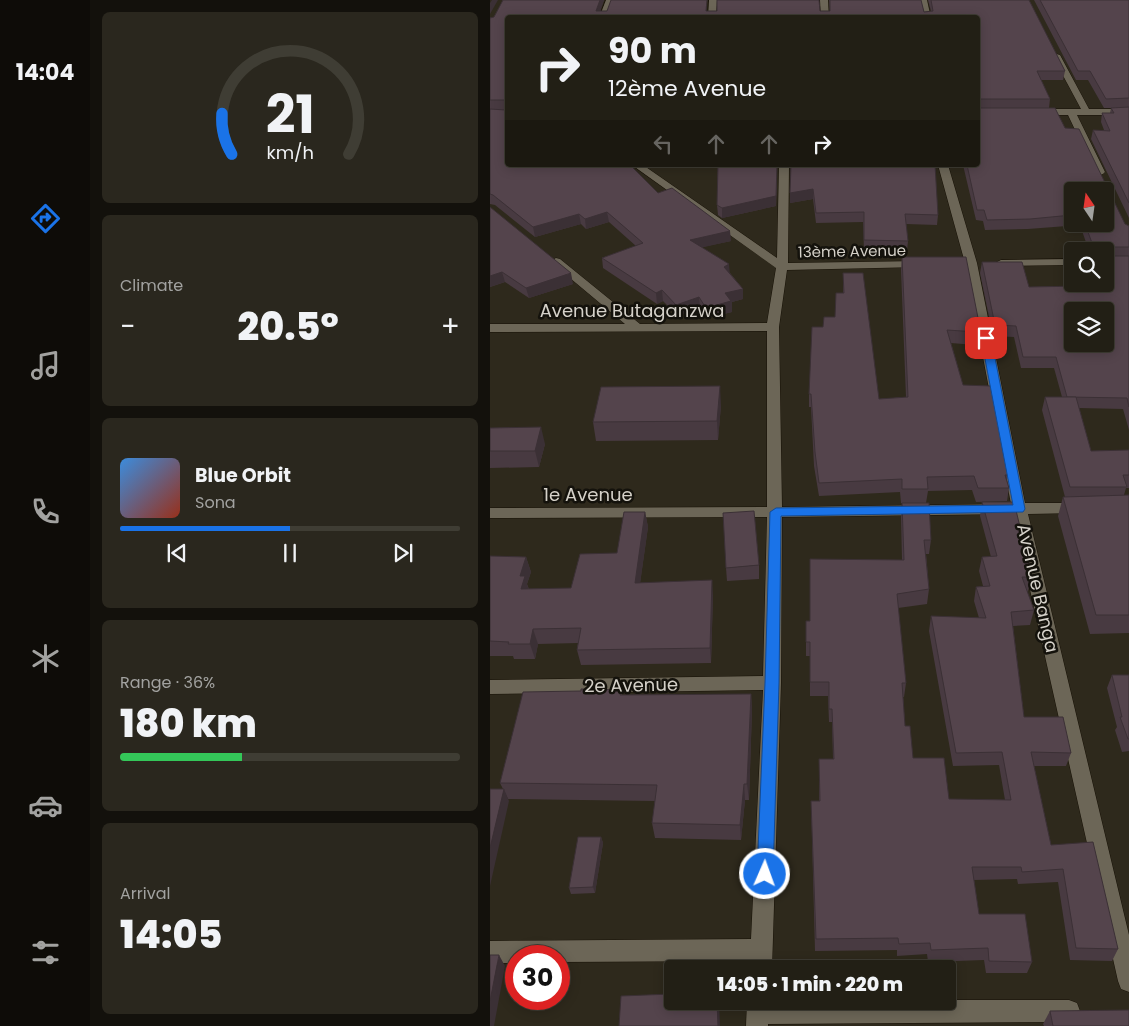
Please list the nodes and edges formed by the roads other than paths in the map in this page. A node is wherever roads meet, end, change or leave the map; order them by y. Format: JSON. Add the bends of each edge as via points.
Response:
{"nodes":[{"id":1,"x":610,"y":0,"type":"edge"},
{"id":2,"x":713,"y":0,"type":"edge"},
{"id":3,"x":824,"y":0,"type":"edge"},
{"id":4,"x":923,"y":0,"type":"edge"},
{"id":5,"x":604,"y":15,"type":"edge"},
{"id":6,"x":712,"y":15,"type":"edge"},
{"id":7,"x":825,"y":15,"type":"edge"},
{"id":8,"x":926,"y":15,"type":"edge"},
{"id":9,"x":1052,"y":48,"type":"edge"},
{"id":10,"x":1024,"y":112,"type":"edge"},
{"id":11,"x":1071,"y":112,"type":"junction"},
{"id":12,"x":1129,"y":112,"type":"edge"},
{"id":13,"x":1087,"y":113,"type":"junction"},
{"id":14,"x":640,"y":167,"type":"edge"},
{"id":15,"x":784,"y":167,"type":"edge"},
{"id":16,"x":944,"y":167,"type":"edge"},
{"id":17,"x":1104,"y":181,"type":"edge"},
{"id":18,"x":544,"y":251,"type":"edge"},
{"id":19,"x":1064,"y":262,"type":"edge"},
{"id":20,"x":976,"y":263,"type":"junction"},
{"id":21,"x":932,"y":264,"type":"edge"},
{"id":22,"x":782,"y":267,"type":"junction"},
{"id":23,"x":636,"y":327,"type":"junction"},
{"id":24,"x":773,"y":327,"type":"junction"},
{"id":25,"x":490,"y":328,"type":"edge"},
{"id":26,"x":1099,"y":508,"type":"edge"},
{"id":27,"x":1019,"y":509,"type":"junction"},
{"id":28,"x":776,"y":512,"type":"junction"},
{"id":29,"x":490,"y":513,"type":"edge"},
{"id":30,"x":772,"y":683,"type":"junction"},
{"id":31,"x":490,"y":687,"type":"edge"},
{"id":32,"x":490,"y":952,"type":"edge"},
{"id":33,"x":761,"y":959,"type":"edge"},
{"id":34,"x":1129,"y":981,"type":"edge"},
{"id":35,"x":1090,"y":1010,"type":"edge"},
{"id":36,"x":758,"y":1013,"type":"edge"}],
"edges":[{"from":1,"to":5,"type":"street"},
{"from":2,"to":6,"type":"street"},
{"from":3,"to":7,"type":"street"},
{"from":4,"to":8,"type":"street"},
{"from":9,"to":13,"type":"street"},
{"from":10,"to":11,"type":"street"},
{"from":11,"to":13,"type":"street"},
{"from":11,"to":17,"type":"street"},
{"from":12,"to":13,"type":"street"},
{"from":14,"to":22,"type":"street"},
{"from":15,"to":22,"type":"street"},
{"from":16,"to":20,"type":"street","name":"Avenue Banga"},
{"from":18,"to":23,"type":"street"},
{"from":19,"to":20,"type":"street"},
{"from":20,"to":27,"type":"street","name":"Avenue Banga"},
{"from":21,"to":22,"type":"street","name":"13ème Avenue"},
{"from":22,"to":24,"type":"street"},
{"from":23,"to":24,"type":"street","name":"Avenue Butaganzwa"},
{"from":23,"to":25,"type":"street","name":"Avenue Butaganzwa"},
{"from":24,"to":28,"type":"street"},
{"from":26,"to":27,"type":"street","name":"1e Avenue"},
{"from":27,"to":28,"type":"street","name":"1e Avenue"},
{"from":27,"to":34,"type":"street","name":"Avenue Banga"},
{"from":28,"to":29,"type":"street","name":"1e Avenue"},
{"from":28,"to":30,"type":"street"},
{"from":30,"to":31,"type":"street","name":"2e Avenue"},
{"from":30,"to":33,"type":"street"},
{"from":32,"to":33,"type":"street"},
{"from":35,"to":36,"type":"street"}]}
